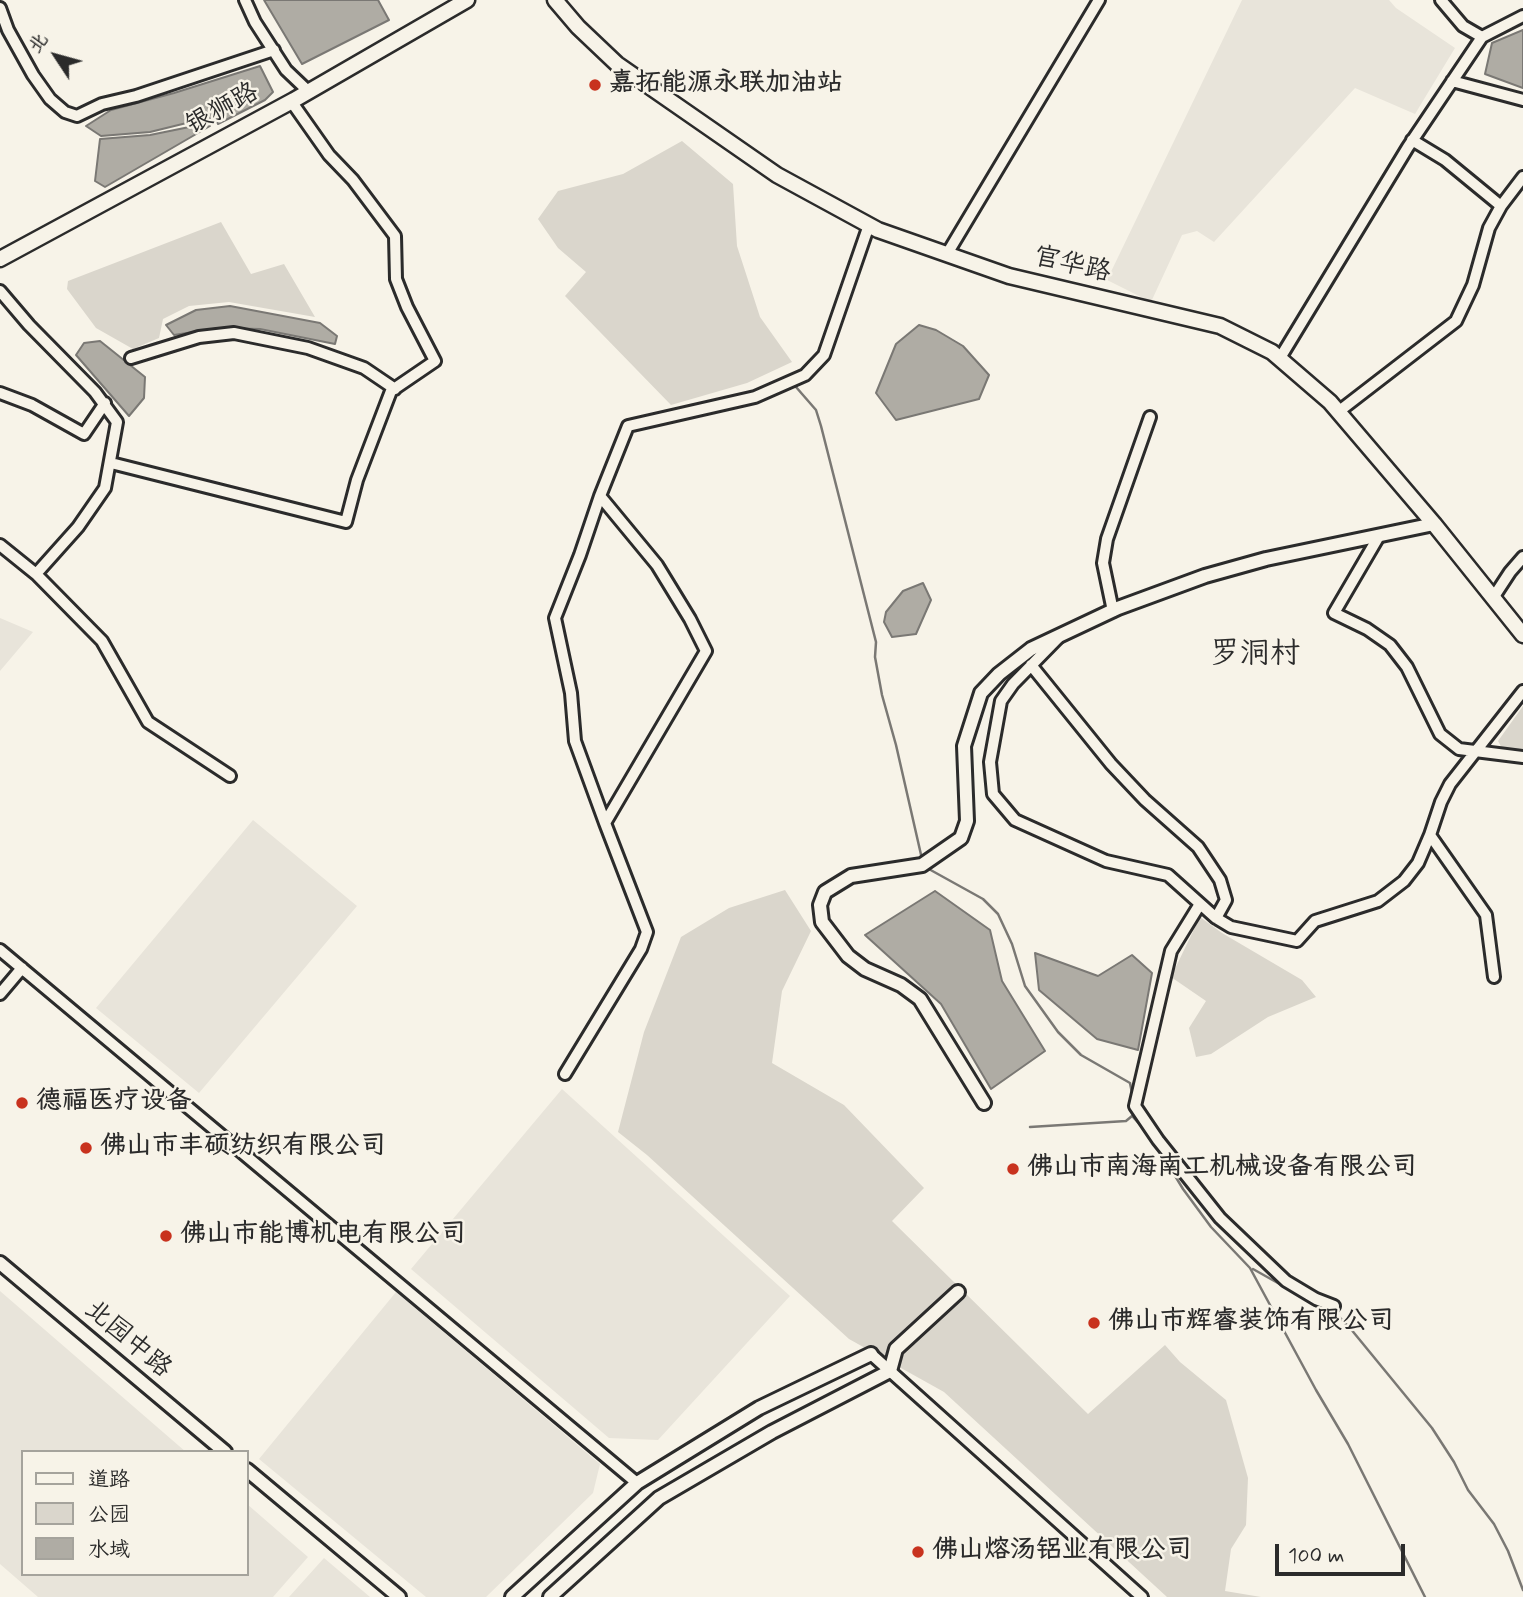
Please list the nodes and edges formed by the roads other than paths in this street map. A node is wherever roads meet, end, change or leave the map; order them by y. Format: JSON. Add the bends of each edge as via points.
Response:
{"nodes":[{"id":1,"x":245,"y":0,"type":"edge"},
{"id":2,"x":467,"y":0,"type":"edge"},
{"id":3,"x":555,"y":0,"type":"edge"},
{"id":4,"x":1099,"y":0,"type":"edge"},
{"id":5,"x":1441,"y":0,"type":"edge"},
{"id":6,"x":0,"y":8,"type":"edge"},
{"id":7,"x":1523,"y":16,"type":"edge"},
{"id":8,"x":1482,"y":37,"type":"junction"},
{"id":9,"x":274,"y":50,"type":"junction"},
{"id":10,"x":1452,"y":82,"type":"junction"},
{"id":11,"x":308,"y":91,"type":"junction"},
{"id":12,"x":1523,"y":100,"type":"edge"},
{"id":13,"x":291,"y":101,"type":"junction"},
{"id":14,"x":1412,"y":140,"type":"junction"},
{"id":15,"x":1523,"y":177,"type":"edge"},
{"id":16,"x":1501,"y":206,"type":"junction"},
{"id":17,"x":869,"y":225,"type":"junction"},
{"id":18,"x":947,"y":254,"type":"junction"},
{"id":19,"x":0,"y":259,"type":"edge"},
{"id":20,"x":0,"y":291,"type":"edge"},
{"id":21,"x":131,"y":358,"type":"dead end"},
{"id":22,"x":1280,"y":358,"type":"junction"},
{"id":23,"x":395,"y":389,"type":"junction"},
{"id":24,"x":0,"y":393,"type":"edge"},
{"id":25,"x":105,"y":403,"type":"junction"},
{"id":26,"x":1338,"y":412,"type":"junction"},
{"id":27,"x":1150,"y":417,"type":"dead end"},
{"id":28,"x":111,"y":463,"type":"junction"},
{"id":29,"x":600,"y":496,"type":"junction"},
{"id":30,"x":1434,"y":524,"type":"junction"},
{"id":31,"x":1378,"y":536,"type":"junction"},
{"id":32,"x":0,"y":545,"type":"edge"},
{"id":33,"x":1523,"y":557,"type":"edge"},
{"id":34,"x":36,"y":573,"type":"junction"},
{"id":35,"x":1493,"y":598,"type":"junction"},
{"id":36,"x":1113,"y":611,"type":"junction"},
{"id":37,"x":1061,"y":635,"type":"junction"},
{"id":38,"x":1523,"y":635,"type":"edge"},
{"id":39,"x":1031,"y":665,"type":"junction"},
{"id":40,"x":1523,"y":691,"type":"edge"},
{"id":41,"x":1475,"y":751,"type":"junction"},
{"id":42,"x":1523,"y":757,"type":"edge"},
{"id":43,"x":230,"y":776,"type":"dead end"},
{"id":44,"x":605,"y":823,"type":"junction"},
{"id":45,"x":1430,"y":835,"type":"junction"},
{"id":46,"x":1200,"y":904,"type":"junction"},
{"id":47,"x":1216,"y":919,"type":"junction"},
{"id":48,"x":0,"y":950,"type":"edge"},
{"id":49,"x":22,"y":968,"type":"junction"},
{"id":50,"x":1494,"y":977,"type":"dead end"},
{"id":51,"x":0,"y":994,"type":"edge"},
{"id":52,"x":565,"y":1074,"type":"dead end"},
{"id":53,"x":984,"y":1103,"type":"dead end"},
{"id":54,"x":0,"y":1263,"type":"edge"},
{"id":55,"x":0,"y":1274,"type":"edge"},
{"id":56,"x":958,"y":1292,"type":"dead end"},
{"id":57,"x":1335,"y":1306,"type":"dead end"},
{"id":58,"x":871,"y":1354,"type":"joint"},
{"id":59,"x":890,"y":1371,"type":"junction"},
{"id":60,"x":210,"y":1450,"type":"edge"},
{"id":61,"x":223,"y":1450,"type":"edge"},
{"id":62,"x":248,"y":1471,"type":"edge"},
{"id":63,"x":248,"y":1482,"type":"edge"},
{"id":64,"x":637,"y":1483,"type":"junction"},
{"id":65,"x":386,"y":1597,"type":"edge"},
{"id":66,"x":399,"y":1597,"type":"edge"},
{"id":67,"x":512,"y":1597,"type":"edge"},
{"id":68,"x":550,"y":1597,"type":"edge"},
{"id":69,"x":1142,"y":1597,"type":"edge"}],
"edges":[{"from":1,"to":9,"type":"street"},
{"from":2,"to":11,"type":"main road","name":"银狮路"},
{"from":3,"to":17,"type":"main road","name":"官华路","via":[[617,64],[777,175]]},
{"from":4,"to":18,"type":"street"},
{"from":5,"to":8,"type":"street","via":[[1463,26]]},
{"from":6,"to":9,"type":"street","via":[[8,30],[50,99],[77,116]]},
{"from":7,"to":8,"type":"street"},
{"from":8,"to":10,"type":"street"},
{"from":9,"to":11,"type":"street","via":[[286,70]]},
{"from":10,"to":12,"type":"street"},
{"from":10,"to":14,"type":"street"},
{"from":11,"to":13,"type":"main road","name":"银狮路"},
{"from":13,"to":19,"type":"main road","name":"银狮路"},
{"from":13,"to":23,"type":"street","via":[[395,236],[396,279],[435,361]]},
{"from":14,"to":16,"type":"street","via":[[1445,160]]},
{"from":14,"to":22,"type":"street"},
{"from":15,"to":16,"type":"street"},
{"from":16,"to":26,"type":"street","via":[[1456,321]]},
{"from":17,"to":18,"type":"main road","name":"官华路"},
{"from":17,"to":29,"type":"street","via":[[824,355],[805,376],[755,397],[628,426]]},
{"from":18,"to":22,"type":"main road","name":"官华路","via":[[1009,276],[1220,326]]},
{"from":20,"to":25,"type":"street"},
{"from":21,"to":23,"type":"street","via":[[199,337],[234,333],[309,348],[364,368]]},
{"from":22,"to":26,"type":"main road","name":"官华路"},
{"from":23,"to":28,"type":"street","via":[[357,480],[346,522]]},
{"from":24,"to":25,"type":"street","via":[[84,434]]},
{"from":25,"to":28,"type":"street","via":[[117,422]]},
{"from":26,"to":30,"type":"main road","name":"官华路"},
{"from":27,"to":36,"type":"street","via":[[1107,539],[1103,563]]},
{"from":28,"to":34,"type":"street","via":[[105,488],[78,527]]},
{"from":29,"to":44,"type":"street","via":[[555,618],[571,693],[575,741]]},
{"from":29,"to":44,"type":"street","via":[[657,565],[706,651]]},
{"from":30,"to":31,"type":"street"},
{"from":30,"to":35,"type":"main road","name":"官华路"},
{"from":31,"to":36,"type":"street","via":[[1205,576]]},
{"from":31,"to":41,"type":"street","via":[[1334,613],[1390,645],[1407,667],[1440,734],[1459,749]]},
{"from":32,"to":34,"type":"street"},
{"from":33,"to":35,"type":"street"},
{"from":34,"to":43,"type":"street","via":[[102,641],[148,722]]},
{"from":35,"to":38,"type":"main road","name":"官华路"},
{"from":36,"to":37,"type":"street"},
{"from":37,"to":39,"type":"street"},
{"from":37,"to":53,"type":"street","via":[[1031,649],[981,693],[964,746],[967,821],[961,838],[924,864],[851,876],[825,892],[820,905],[822,922],[848,956],[920,999]]},
{"from":39,"to":46,"type":"street","via":[[1001,701],[990,762],[993,794],[1014,820],[1106,861],[1168,875]]},
{"from":39,"to":47,"type":"street","via":[[1111,764],[1198,847],[1220,880],[1226,900]]},
{"from":40,"to":41,"type":"street"},
{"from":41,"to":42,"type":"street"},
{"from":41,"to":45,"type":"street","via":[[1450,784]]},
{"from":44,"to":52,"type":"street","via":[[647,932]]},
{"from":45,"to":47,"type":"street","via":[[1405,881],[1377,901],[1315,921],[1297,942],[1231,927]]},
{"from":45,"to":50,"type":"street","via":[[1486,915]]},
{"from":46,"to":47,"type":"street"},
{"from":46,"to":57,"type":"street","via":[[1171,951],[1135,1106],[1220,1218],[1286,1281]]},
{"from":48,"to":49,"type":"street"},
{"from":49,"to":51,"type":"street"},
{"from":49,"to":64,"type":"street"},
{"from":54,"to":61,"type":"street","name":"北园中路"},
{"from":55,"to":60,"type":"street","name":"北园中路"},
{"from":56,"to":59,"type":"street","via":[[896,1349]]},
{"from":58,"to":59,"type":"street"},
{"from":58,"to":64,"type":"street","via":[[759,1408]]},
{"from":59,"to":68,"type":"street","via":[[659,1498]]},
{"from":59,"to":69,"type":"street"},
{"from":62,"to":66,"type":"street"},
{"from":63,"to":65,"type":"street"},
{"from":64,"to":67,"type":"street"}]}
